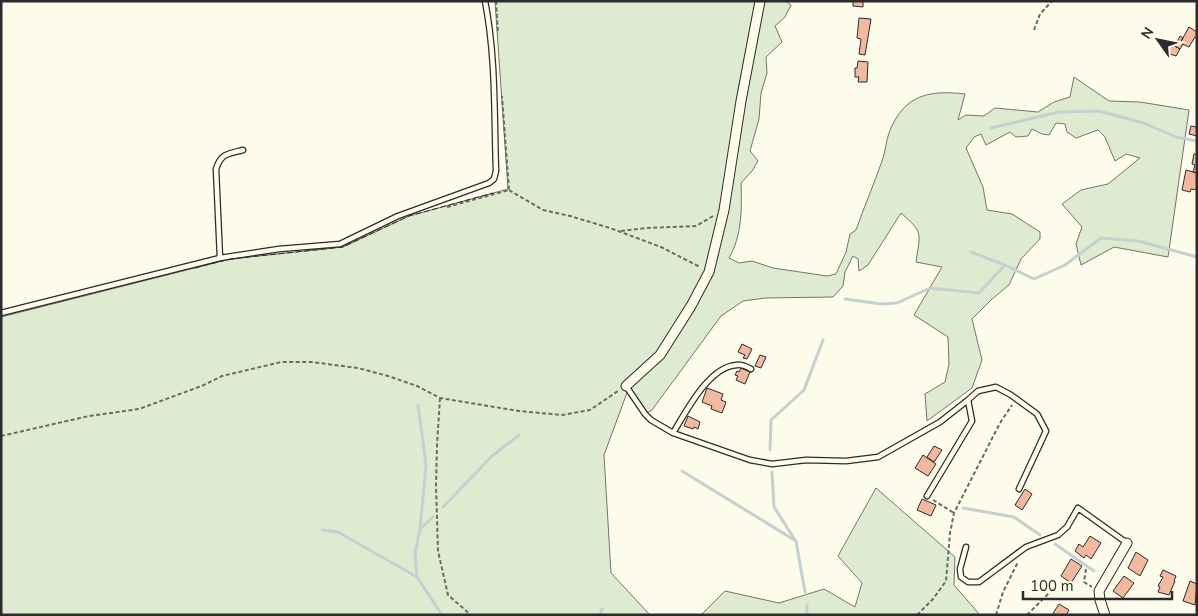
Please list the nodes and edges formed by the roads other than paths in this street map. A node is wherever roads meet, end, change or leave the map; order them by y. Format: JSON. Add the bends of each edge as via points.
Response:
{"nodes":[{"id":1,"x":485,"y":1,"type":"edge"},
{"id":2,"x":760,"y":1,"type":"edge"},
{"id":3,"x":243,"y":150,"type":"dead end"},
{"id":4,"x":220,"y":258,"type":"junction"},
{"id":5,"x":1,"y":313,"type":"edge"},
{"id":6,"x":751,"y":369,"type":"dead end"},
{"id":7,"x":626,"y":386,"type":"joint"},
{"id":8,"x":968,"y":400,"type":"junction"},
{"id":9,"x":673,"y":433,"type":"junction"},
{"id":10,"x":1019,"y":489,"type":"dead end"},
{"id":11,"x":927,"y":496,"type":"road end"},
{"id":12,"x":1127,"y":543,"type":"joint"},
{"id":13,"x":966,"y":547,"type":"dead end"},
{"id":14,"x":1105,"y":615,"type":"edge"}],
"edges":[{"from":1,"to":4,"type":"lane","via":[[493,75],[494,179],[398,216],[340,244]]},
{"from":2,"to":7,"type":"street","via":[[724,210],[709,272],[660,355]]},
{"from":3,"to":4,"type":"lane","via":[[226,154],[216,169]]},
{"from":4,"to":5,"type":"lane"},
{"from":6,"to":9,"type":"lane","via":[[739,364],[730,366],[703,384]]},
{"from":7,"to":9,"type":"lane","via":[[645,414]]},
{"from":8,"to":9,"type":"lane","via":[[940,422],[878,457],[846,461],[806,460],[772,464],[750,460]]},
{"from":8,"to":10,"type":"lane","via":[[978,391],[996,387],[1037,414],[1046,431]]},
{"from":8,"to":11,"type":"lane","via":[[972,421]]},
{"from":12,"to":13,"type":"lane","via":[[1078,508],[1058,535],[1026,547],[979,582],[968,582],[961,577]]},
{"from":12,"to":14,"type":"street","via":[[1099,591]]}]}
